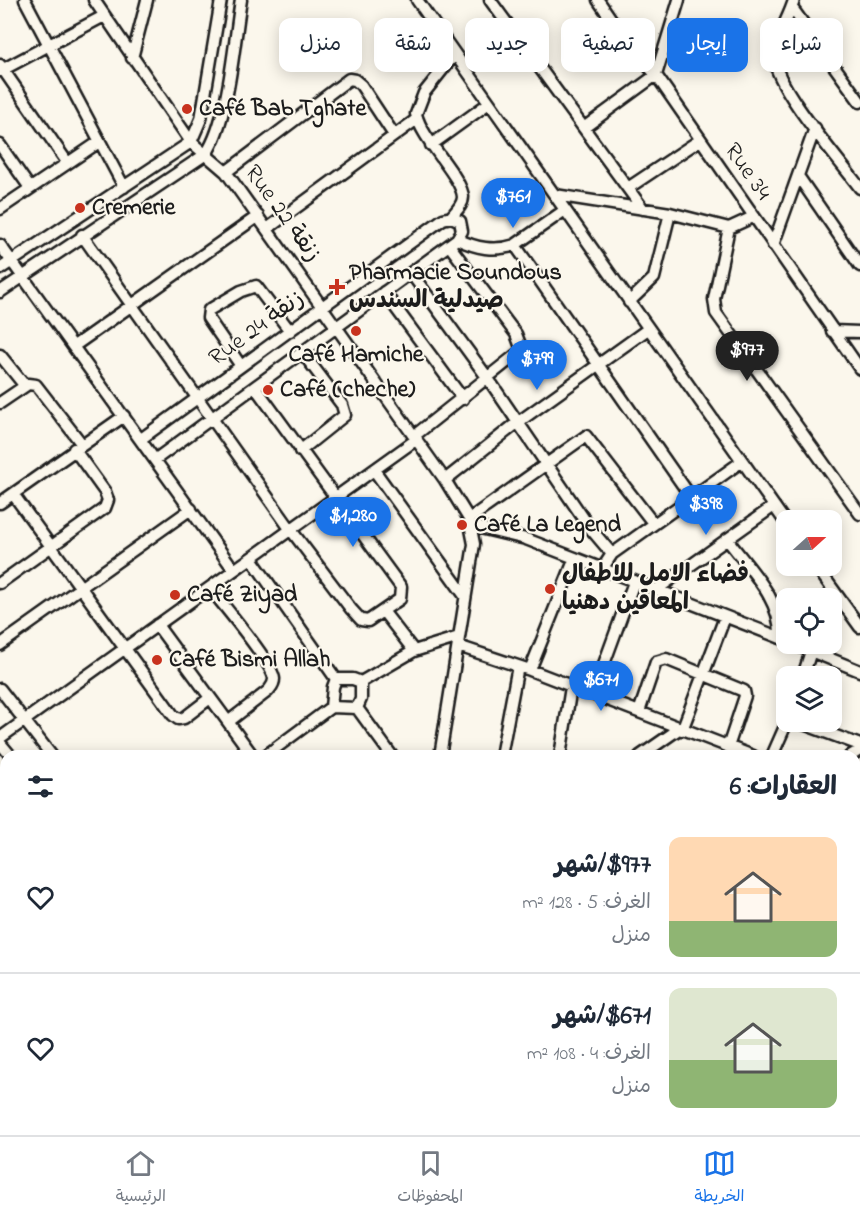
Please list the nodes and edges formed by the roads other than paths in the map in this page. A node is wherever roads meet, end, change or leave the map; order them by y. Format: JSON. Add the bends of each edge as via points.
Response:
{"nodes":[{"id":1,"x":25,"y":0,"type":"edge"},
{"id":2,"x":94,"y":0,"type":"edge"},
{"id":3,"x":147,"y":0,"type":"edge"},
{"id":4,"x":221,"y":0,"type":"edge"},
{"id":5,"x":241,"y":0,"type":"edge"},
{"id":6,"x":417,"y":0,"type":"edge"},
{"id":7,"x":490,"y":0,"type":"edge"},
{"id":8,"x":598,"y":0,"type":"edge"},
{"id":9,"x":680,"y":0,"type":"edge"},
{"id":10,"x":793,"y":4,"type":"edge"},
{"id":11,"x":104,"y":16,"type":"junction"},
{"id":12,"x":47,"y":46,"type":"junction"},
{"id":13,"x":455,"y":54,"type":"junction"},
{"id":14,"x":132,"y":58,"type":"junction"},
{"id":15,"x":1,"y":68,"type":"edge"},
{"id":16,"x":656,"y":75,"type":"junction"},
{"id":17,"x":860,"y":102,"type":"edge"},
{"id":18,"x":489,"y":103,"type":"junction"},
{"id":19,"x":417,"y":118,"type":"junction"},
{"id":20,"x":585,"y":127,"type":"junction"},
{"id":21,"x":815,"y":128,"type":"junction"},
{"id":22,"x":394,"y":135,"type":"junction"},
{"id":23,"x":700,"y":140,"type":"junction"},
{"id":24,"x":99,"y":142,"type":"junction"},
{"id":25,"x":191,"y":142,"type":"junction"},
{"id":26,"x":0,"y":145,"type":"edge"},
{"id":27,"x":431,"y":145,"type":"junction"},
{"id":28,"x":206,"y":154,"type":"junction"},
{"id":29,"x":67,"y":162,"type":"junction"},
{"id":30,"x":226,"y":172,"type":"junction"},
{"id":31,"x":798,"y":176,"type":"junction"},
{"id":32,"x":124,"y":187,"type":"junction"},
{"id":33,"x":30,"y":188,"type":"junction"},
{"id":34,"x":628,"y":188,"type":"junction"},
{"id":35,"x":860,"y":188,"type":"edge"},
{"id":36,"x":555,"y":195,"type":"junction"},
{"id":37,"x":0,"y":209,"type":"edge"},
{"id":38,"x":643,"y":209,"type":"junction"},
{"id":39,"x":565,"y":210,"type":"junction"},
{"id":40,"x":670,"y":213,"type":"junction"},
{"id":41,"x":258,"y":216,"type":"junction"},
{"id":42,"x":451,"y":217,"type":"junction"},
{"id":43,"x":753,"y":217,"type":"junction"},
{"id":44,"x":729,"y":228,"type":"junction"},
{"id":45,"x":267,"y":229,"type":"junction"},
{"id":46,"x":82,"y":235,"type":"junction"},
{"id":47,"x":453,"y":242,"type":"junction"},
{"id":48,"x":0,"y":245,"type":"edge"},
{"id":49,"x":515,"y":245,"type":"junction"},
{"id":50,"x":773,"y":245,"type":"junction"},
{"id":51,"x":10,"y":261,"type":"junction"},
{"id":52,"x":860,"y":266,"type":"edge"},
{"id":53,"x":0,"y":269,"type":"edge"},
{"id":54,"x":411,"y":273,"type":"junction"},
{"id":55,"x":22,"y":276,"type":"junction"},
{"id":56,"x":0,"y":292,"type":"edge"},
{"id":57,"x":384,"y":292,"type":"junction"},
{"id":58,"x":629,"y":302,"type":"junction"},
{"id":59,"x":133,"y":304,"type":"junction"},
{"id":60,"x":322,"y":307,"type":"junction"},
{"id":61,"x":336,"y":328,"type":"junction"},
{"id":62,"x":648,"y":329,"type":"junction"},
{"id":63,"x":290,"y":331,"type":"junction"},
{"id":64,"x":832,"y":331,"type":"junction"},
{"id":65,"x":860,"y":332,"type":"edge"},
{"id":66,"x":74,"y":346,"type":"junction"},
{"id":67,"x":302,"y":352,"type":"junction"},
{"id":68,"x":0,"y":355,"type":"edge"},
{"id":69,"x":598,"y":365,"type":"junction"},
{"id":70,"x":241,"y":366,"type":"junction"},
{"id":71,"x":860,"y":369,"type":"edge"},
{"id":72,"x":488,"y":377,"type":"junction"},
{"id":73,"x":27,"y":385,"type":"junction"},
{"id":74,"x":255,"y":387,"type":"junction"},
{"id":75,"x":199,"y":397,"type":"junction"},
{"id":76,"x":463,"y":399,"type":"junction"},
{"id":77,"x":0,"y":403,"type":"edge"},
{"id":78,"x":123,"y":416,"type":"junction"},
{"id":79,"x":213,"y":418,"type":"junction"},
{"id":80,"x":517,"y":423,"type":"junction"},
{"id":81,"x":416,"y":438,"type":"junction"},
{"id":82,"x":141,"y":439,"type":"junction"},
{"id":83,"x":78,"y":446,"type":"junction"},
{"id":84,"x":300,"y":451,"type":"junction"},
{"id":85,"x":156,"y":459,"type":"junction"},
{"id":86,"x":741,"y":462,"type":"junction"},
{"id":87,"x":546,"y":464,"type":"junction"},
{"id":88,"x":374,"y":470,"type":"junction"},
{"id":89,"x":445,"y":480,"type":"junction"},
{"id":90,"x":14,"y":494,"type":"junction"},
{"id":91,"x":691,"y":497,"type":"junction"},
{"id":92,"x":334,"y":498,"type":"junction"},
{"id":93,"x":0,"y":503,"type":"edge"},
{"id":94,"x":774,"y":506,"type":"junction"},
{"id":95,"x":191,"y":509,"type":"junction"},
{"id":96,"x":777,"y":510,"type":"edge"},
{"id":97,"x":860,"y":514,"type":"edge"},
{"id":98,"x":470,"y":522,"type":"junction"},
{"id":99,"x":653,"y":523,"type":"junction"},
{"id":100,"x":291,"y":530,"type":"junction"},
{"id":101,"x":727,"y":539,"type":"junction"},
{"id":102,"x":52,"y":547,"type":"junction"},
{"id":103,"x":612,"y":554,"type":"junction"},
{"id":104,"x":251,"y":558,"type":"junction"},
{"id":105,"x":575,"y":558,"type":"junction"},
{"id":106,"x":602,"y":569,"type":"junction"},
{"id":107,"x":234,"y":570,"type":"junction"},
{"id":108,"x":823,"y":576,"type":"edge"},
{"id":109,"x":634,"y":582,"type":"junction"},
{"id":110,"x":0,"y":583,"type":"edge"},
{"id":111,"x":82,"y":587,"type":"junction"},
{"id":112,"x":210,"y":588,"type":"junction"},
{"id":113,"x":656,"y":590,"type":"junction"},
{"id":114,"x":465,"y":596,"type":"junction"},
{"id":115,"x":776,"y":609,"type":"edge"},
{"id":116,"x":383,"y":611,"type":"junction"},
{"id":117,"x":724,"y":616,"type":"junction"},
{"id":118,"x":158,"y":625,"type":"junction"},
{"id":119,"x":860,"y":627,"type":"edge"},
{"id":120,"x":776,"y":636,"type":"edge"},
{"id":121,"x":458,"y":642,"type":"junction"},
{"id":122,"x":0,"y":645,"type":"edge"},
{"id":123,"x":125,"y":648,"type":"junction"},
{"id":124,"x":414,"y":651,"type":"junction"},
{"id":125,"x":818,"y":654,"type":"edge"},
{"id":126,"x":518,"y":666,"type":"junction"},
{"id":127,"x":531,"y":670,"type":"junction"},
{"id":128,"x":860,"y":671,"type":"edge"},
{"id":129,"x":703,"y":675,"type":"junction"},
{"id":130,"x":336,"y":680,"type":"junction"},
{"id":131,"x":361,"y":682,"type":"junction"},
{"id":132,"x":571,"y":687,"type":"junction"},
{"id":133,"x":0,"y":689,"type":"edge"},
{"id":134,"x":593,"y":694,"type":"junction"},
{"id":135,"x":210,"y":698,"type":"junction"},
{"id":136,"x":331,"y":707,"type":"junction"},
{"id":137,"x":357,"y":708,"type":"junction"},
{"id":138,"x":639,"y":712,"type":"junction"},
{"id":139,"x":23,"y":722,"type":"junction"},
{"id":140,"x":228,"y":722,"type":"junction"},
{"id":141,"x":681,"y":729,"type":"junction"},
{"id":142,"x":783,"y":732,"type":"edge"},
{"id":143,"x":825,"y":732,"type":"edge"},
{"id":144,"x":0,"y":738,"type":"edge"},
{"id":145,"x":860,"y":745,"type":"edge"},
{"id":146,"x":728,"y":747,"type":"junction"},
{"id":147,"x":47,"y":750,"type":"edge"},
{"id":148,"x":249,"y":750,"type":"edge"},
{"id":149,"x":273,"y":750,"type":"edge"},
{"id":150,"x":388,"y":750,"type":"edge"},
{"id":151,"x":441,"y":750,"type":"edge"},
{"id":152,"x":502,"y":750,"type":"edge"},
{"id":153,"x":561,"y":750,"type":"edge"},
{"id":154,"x":649,"y":750,"type":"edge"},
{"id":155,"x":736,"y":750,"type":"edge"},
{"id":156,"x":775,"y":750,"type":"edge"}],
"edges":[{"from":1,"to":12,"type":"street"},
{"from":2,"to":11,"type":"street","name":"Rue 22 زنقة"},
{"from":3,"to":14,"type":"street"},
{"from":4,"to":25,"type":"street","via":[[201,119]]},
{"from":5,"to":28,"type":"street","via":[[222,109]]},
{"from":6,"to":13,"type":"street"},
{"from":7,"to":20,"type":"street"},
{"from":8,"to":16,"type":"street","name":"Rue 34"},
{"from":9,"to":16,"type":"street"},
{"from":10,"to":17,"type":"street"},
{"from":10,"to":21,"type":"street","via":[[774,58],[787,89]]},
{"from":11,"to":12,"type":"street"},
{"from":11,"to":14,"type":"street","name":"Rue 22 زنقة"},
{"from":12,"to":15,"type":"street"},
{"from":12,"to":24,"type":"street"},
{"from":13,"to":18,"type":"street"},
{"from":13,"to":19,"type":"street","via":[[419,101]]},
{"from":14,"to":25,"type":"street","name":"Rue 22 زنقة"},
{"from":15,"to":29,"type":"street"},
{"from":16,"to":20,"type":"street"},
{"from":16,"to":23,"type":"street","name":"Rue 34"},
{"from":18,"to":27,"type":"street"},
{"from":18,"to":36,"type":"street"},
{"from":19,"to":22,"type":"street"},
{"from":19,"to":27,"type":"street"},
{"from":20,"to":34,"type":"street"},
{"from":21,"to":31,"type":"street"},
{"from":21,"to":35,"type":"street"},
{"from":22,"to":30,"type":"street","via":[[361,85],[345,80]]},
{"from":22,"to":45,"type":"street"},
{"from":23,"to":34,"type":"street"},
{"from":23,"to":43,"type":"street","name":"Rue 34"},
{"from":24,"to":29,"type":"street"},
{"from":24,"to":32,"type":"street"},
{"from":25,"to":28,"type":"street","name":"Rue 22 زنقة"},
{"from":25,"to":32,"type":"street"},
{"from":26,"to":33,"type":"street"},
{"from":27,"to":42,"type":"street","via":[[462,192],[461,204]]},
{"from":28,"to":30,"type":"street","name":"Rue 22 زنقة"},
{"from":28,"to":46,"type":"street"},
{"from":29,"to":33,"type":"street"},
{"from":30,"to":41,"type":"street","name":"Rue 22 زنقة"},
{"from":31,"to":50,"type":"street"},
{"from":31,"to":52,"type":"street"},
{"from":32,"to":51,"type":"street"},
{"from":33,"to":37,"type":"street"},
{"from":34,"to":38,"type":"street"},
{"from":36,"to":38,"type":"street"},
{"from":36,"to":39,"type":"street"},
{"from":38,"to":40,"type":"street"},
{"from":39,"to":49,"type":"street"},
{"from":39,"to":58,"type":"street"},
{"from":40,"to":44,"type":"street"},
{"from":40,"to":58,"type":"street","via":[[654,278]]},
{"from":41,"to":45,"type":"street","name":"Rue 22 زنقة"},
{"from":41,"to":59,"type":"street"},
{"from":42,"to":47,"type":"street","via":[[462,226]]},
{"from":42,"to":60,"type":"street","name":"Rue 24 زنقة"},
{"from":43,"to":44,"type":"street"},
{"from":43,"to":50,"type":"street","name":"Rue 34"},
{"from":44,"to":97,"type":"street","via":[[714,299],[716,313]]},
{"from":45,"to":60,"type":"street","name":"Rue 22 زنقة"},
{"from":46,"to":55,"type":"street"},
{"from":46,"to":59,"type":"street"},
{"from":47,"to":49,"type":"street","via":[[483,249]]},
{"from":47,"to":54,"type":"street","name":"Rue 24 زنقة"},
{"from":47,"to":72,"type":"street","via":[[521,344],[520,353]]},
{"from":48,"to":51,"type":"street"},
{"from":49,"to":69,"type":"street"},
{"from":50,"to":64,"type":"street","name":"Rue 34"},
{"from":51,"to":53,"type":"street"},
{"from":51,"to":55,"type":"street"},
{"from":54,"to":57,"type":"street","name":"Rue 24 زنقة"},
{"from":54,"to":72,"type":"street"},
{"from":55,"to":56,"type":"street"},
{"from":55,"to":66,"type":"street"},
{"from":57,"to":61,"type":"street","name":"Rue 24 زنقة"},
{"from":57,"to":76,"type":"street"},
{"from":58,"to":62,"type":"street"},
{"from":59,"to":66,"type":"street"},
{"from":59,"to":75,"type":"street"},
{"from":60,"to":61,"type":"street","name":"Rue 22 زنقة"},
{"from":60,"to":63,"type":"street","name":"Rue 24 زنقة"},
{"from":61,"to":67,"type":"street","name":"Rue 24 زنقة"},
{"from":61,"to":81,"type":"street","name":"Rue 22 زنقة"},
{"from":62,"to":69,"type":"street"},
{"from":62,"to":86,"type":"street"},
{"from":63,"to":70,"type":"street","name":"Rue 24 زنقة"},
{"from":63,"to":70,"type":"street","via":[[256,286],[209,310],[208,318]]},
{"from":64,"to":65,"type":"street"},
{"from":64,"to":71,"type":"street","name":"Rue 34"},
{"from":66,"to":78,"type":"street"},
{"from":67,"to":74,"type":"street","name":"Rue 24 زنقة"},
{"from":67,"to":84,"type":"street","via":[[345,412],[343,419]]},
{"from":68,"to":73,"type":"street"},
{"from":69,"to":80,"type":"street"},
{"from":69,"to":91,"type":"street"},
{"from":70,"to":75,"type":"street","name":"Rue 24 زنقة"},
{"from":72,"to":76,"type":"street"},
{"from":72,"to":80,"type":"street"},
{"from":73,"to":77,"type":"street"},
{"from":73,"to":83,"type":"street","via":[[36,385],[46,394]]},
{"from":74,"to":79,"type":"street","name":"Rue 24 زنقة"},
{"from":74,"to":84,"type":"street"},
{"from":75,"to":79,"type":"street"},
{"from":75,"to":82,"type":"street","name":"Rue 24 زنقة"},
{"from":76,"to":81,"type":"street"},
{"from":78,"to":82,"type":"street"},
{"from":78,"to":83,"type":"street"},
{"from":79,"to":85,"type":"street","name":"Rue 24 زنقة"},
{"from":79,"to":100,"type":"street"},
{"from":80,"to":87,"type":"street"},
{"from":80,"to":89,"type":"street"},
{"from":81,"to":88,"type":"street"},
{"from":81,"to":89,"type":"street","name":"Rue 22 زنقة"},
{"from":82,"to":85,"type":"street"},
{"from":83,"to":90,"type":"street"},
{"from":83,"to":102,"type":"street","via":[[108,500],[98,515]]},
{"from":84,"to":92,"type":"street"},
{"from":85,"to":95,"type":"street"},
{"from":86,"to":91,"type":"street"},
{"from":86,"to":94,"type":"street"},
{"from":87,"to":98,"type":"street"},
{"from":87,"to":99,"type":"street","via":[[588,437]]},
{"from":87,"to":103,"type":"street"},
{"from":88,"to":92,"type":"street"},
{"from":88,"to":114,"type":"street"},
{"from":89,"to":98,"type":"street","name":"Rue 22 زنقة"},
{"from":90,"to":93,"type":"street"},
{"from":90,"to":102,"type":"street"},
{"from":91,"to":99,"type":"street"},
{"from":92,"to":100,"type":"street"},
{"from":92,"to":116,"type":"street","via":[[400,587],[400,599]]},
{"from":94,"to":96,"type":"street"},
{"from":94,"to":101,"type":"street"},
{"from":95,"to":107,"type":"street"},
{"from":95,"to":111,"type":"street"},
{"from":98,"to":105,"type":"street"},
{"from":98,"to":114,"type":"street","via":[[474,544]]},
{"from":99,"to":103,"type":"street"},
{"from":100,"to":104,"type":"street"},
{"from":100,"to":116,"type":"street","via":[[361,620],[368,621]]},
{"from":101,"to":113,"type":"street"},
{"from":101,"to":115,"type":"street"},
{"from":102,"to":110,"type":"street"},
{"from":102,"to":111,"type":"street"},
{"from":103,"to":106,"type":"street"},
{"from":104,"to":107,"type":"street"},
{"from":104,"to":130,"type":"street"},
{"from":105,"to":106,"type":"street"},
{"from":105,"to":127,"type":"street"},
{"from":106,"to":109,"type":"street"},
{"from":107,"to":112,"type":"street"},
{"from":108,"to":119,"type":"street"},
{"from":109,"to":113,"type":"street"},
{"from":109,"to":134,"type":"street"},
{"from":111,"to":122,"type":"street"},
{"from":111,"to":123,"type":"street"},
{"from":112,"to":118,"type":"street"},
{"from":112,"to":140,"type":"street","via":[[274,678],[268,691]]},
{"from":113,"to":117,"type":"street"},
{"from":114,"to":121,"type":"street"},
{"from":116,"to":124,"type":"street"},
{"from":117,"to":120,"type":"street"},
{"from":117,"to":129,"type":"street"},
{"from":118,"to":123,"type":"street"},
{"from":118,"to":135,"type":"street"},
{"from":121,"to":124,"type":"street"},
{"from":121,"to":126,"type":"street"},
{"from":121,"to":151,"type":"street"},
{"from":123,"to":135,"type":"street","via":[[178,719]]},
{"from":123,"to":139,"type":"street"},
{"from":124,"to":131,"type":"street"},
{"from":125,"to":128,"type":"street"},
{"from":126,"to":127,"type":"street"},
{"from":126,"to":152,"type":"street"},
{"from":127,"to":132,"type":"street"},
{"from":129,"to":138,"type":"street","via":[[660,660]]},
{"from":129,"to":141,"type":"street"},
{"from":129,"to":146,"type":"street","via":[[745,693]]},
{"from":130,"to":131,"type":"street"},
{"from":130,"to":136,"type":"street"},
{"from":131,"to":137,"type":"street"},
{"from":132,"to":134,"type":"street"},
{"from":132,"to":153,"type":"street"},
{"from":133,"to":139,"type":"street"},
{"from":134,"to":138,"type":"street"},
{"from":135,"to":140,"type":"street"},
{"from":136,"to":137,"type":"street"},
{"from":136,"to":149,"type":"street"},
{"from":137,"to":150,"type":"street"},
{"from":138,"to":141,"type":"street"},
{"from":139,"to":144,"type":"street"},
{"from":139,"to":147,"type":"street"},
{"from":140,"to":148,"type":"street"},
{"from":141,"to":146,"type":"street"},
{"from":141,"to":154,"type":"street"},
{"from":142,"to":156,"type":"street"},
{"from":143,"to":145,"type":"street"},
{"from":146,"to":155,"type":"street"}]}
